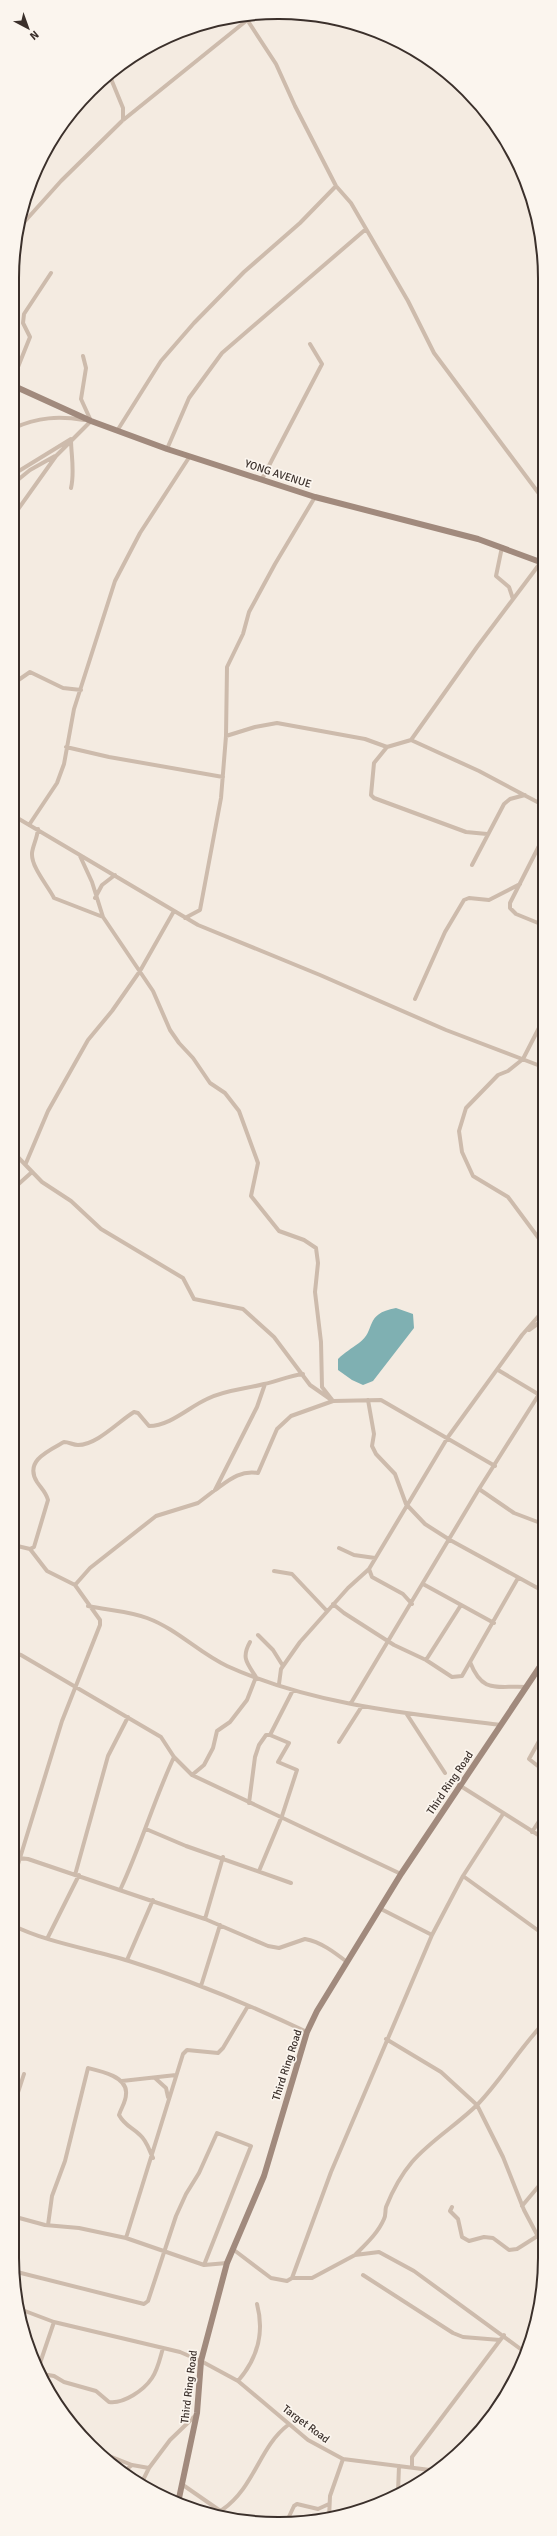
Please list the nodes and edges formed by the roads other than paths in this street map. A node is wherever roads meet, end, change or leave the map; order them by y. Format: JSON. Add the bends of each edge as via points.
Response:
{"nodes":[{"id":1,"x":246,"y":21,"type":"joint"},
{"id":2,"x":111,"y":80,"type":"edge"},
{"id":3,"x":122,"y":121,"type":"junction"},
{"id":4,"x":336,"y":186,"type":"junction"},
{"id":5,"x":26,"y":220,"type":"edge"},
{"id":6,"x":366,"y":229,"type":"junction"},
{"id":7,"x":50,"y":273,"type":"dead end"},
{"id":8,"x":310,"y":344,"type":"dead end"},
{"id":9,"x":83,"y":356,"type":"dead end"},
{"id":10,"x":19,"y":364,"type":"edge"},
{"id":11,"x":19,"y":388,"type":"edge"},
{"id":12,"x":91,"y":421,"type":"junction"},
{"id":13,"x":19,"y":426,"type":"edge"},
{"id":14,"x":117,"y":431,"type":"junction"},
{"id":15,"x":71,"y":439,"type":"junction"},
{"id":16,"x":167,"y":449,"type":"junction"},
{"id":17,"x":190,"y":455,"type":"junction"},
{"id":18,"x":56,"y":456,"type":"junction"},
{"id":19,"x":19,"y":471,"type":"edge"},
{"id":20,"x":19,"y":479,"type":"edge"},
{"id":21,"x":262,"y":479,"type":"junction"},
{"id":22,"x":71,"y":488,"type":"dead end"},
{"id":23,"x":538,"y":492,"type":"edge"},
{"id":24,"x":316,"y":497,"type":"junction"},
{"id":25,"x":19,"y":508,"type":"edge"},
{"id":26,"x":502,"y":547,"type":"junction"},
{"id":27,"x":538,"y":561,"type":"edge"},
{"id":28,"x":538,"y":568,"type":"edge"},
{"id":29,"x":514,"y":599,"type":"junction"},
{"id":30,"x":19,"y":679,"type":"edge"},
{"id":31,"x":81,"y":690,"type":"junction"},
{"id":32,"x":226,"y":736,"type":"junction"},
{"id":33,"x":411,"y":740,"type":"junction"},
{"id":34,"x":66,"y":747,"type":"junction"},
{"id":35,"x":387,"y":747,"type":"junction"},
{"id":36,"x":222,"y":777,"type":"junction"},
{"id":37,"x":525,"y":795,"type":"junction"},
{"id":38,"x":538,"y":802,"type":"edge"},
{"id":39,"x":19,"y":819,"type":"edge"},
{"id":40,"x":29,"y":825,"type":"junction"},
{"id":41,"x":38,"y":829,"type":"junction"},
{"id":42,"x":487,"y":834,"type":"junction"},
{"id":43,"x":538,"y":848,"type":"edge"},
{"id":44,"x":79,"y":855,"type":"junction"},
{"id":45,"x":472,"y":865,"type":"dead end"},
{"id":46,"x":115,"y":875,"type":"junction"},
{"id":47,"x":520,"y":884,"type":"junction"},
{"id":48,"x":95,"y":898,"type":"junction"},
{"id":49,"x":174,"y":911,"type":"junction"},
{"id":50,"x":103,"y":917,"type":"junction"},
{"id":51,"x":185,"y":918,"type":"junction"},
{"id":52,"x":538,"y":922,"type":"edge"},
{"id":53,"x":140,"y":971,"type":"junction"},
{"id":54,"x":415,"y":998,"type":"dead end"},
{"id":55,"x":538,"y":1030,"type":"edge"},
{"id":56,"x":523,"y":1059,"type":"junction"},
{"id":57,"x":538,"y":1065,"type":"edge"},
{"id":58,"x":19,"y":1157,"type":"edge"},
{"id":59,"x":26,"y":1163,"type":"junction"},
{"id":60,"x":32,"y":1172,"type":"junction"},
{"id":61,"x":19,"y":1184,"type":"edge"},
{"id":62,"x":538,"y":1237,"type":"edge"},
{"id":63,"x":538,"y":1317,"type":"edge"},
{"id":64,"x":538,"y":1324,"type":"edge"},
{"id":65,"x":522,"y":1335,"type":"junction"},
{"id":66,"x":498,"y":1370,"type":"junction"},
{"id":67,"x":303,"y":1374,"type":"junction"},
{"id":68,"x":265,"y":1384,"type":"junction"},
{"id":69,"x":538,"y":1394,"type":"joint"},
{"id":70,"x":368,"y":1400,"type":"junction"},
{"id":71,"x":333,"y":1401,"type":"junction"},
{"id":72,"x":448,"y":1437,"type":"junction"},
{"id":73,"x":495,"y":1466,"type":"junction"},
{"id":74,"x":479,"y":1489,"type":"junction"},
{"id":75,"x":215,"y":1490,"type":"junction"},
{"id":76,"x":406,"y":1504,"type":"junction"},
{"id":77,"x":538,"y":1522,"type":"edge"},
{"id":78,"x":450,"y":1540,"type":"junction"},
{"id":79,"x":19,"y":1546,"type":"edge"},
{"id":80,"x":339,"y":1548,"type":"dead end"},
{"id":81,"x":30,"y":1549,"type":"junction"},
{"id":82,"x":374,"y":1558,"type":"junction"},
{"id":83,"x":369,"y":1569,"type":"junction"},
{"id":84,"x":274,"y":1571,"type":"dead end"},
{"id":85,"x":518,"y":1578,"type":"junction"},
{"id":86,"x":423,"y":1584,"type":"junction"},
{"id":87,"x":75,"y":1585,"type":"junction"},
{"id":88,"x":538,"y":1588,"type":"edge"},
{"id":89,"x":333,"y":1604,"type":"junction"},
{"id":90,"x":412,"y":1604,"type":"junction"},
{"id":91,"x":461,"y":1605,"type":"junction"},
{"id":92,"x":88,"y":1606,"type":"junction"},
{"id":93,"x":327,"y":1611,"type":"junction"},
{"id":94,"x":494,"y":1623,"type":"junction"},
{"id":95,"x":258,"y":1635,"type":"dead end"},
{"id":96,"x":389,"y":1641,"type":"junction"},
{"id":97,"x":250,"y":1642,"type":"dead end"},
{"id":98,"x":19,"y":1654,"type":"edge"},
{"id":99,"x":426,"y":1660,"type":"junction"},
{"id":100,"x":470,"y":1662,"type":"junction"},
{"id":101,"x":283,"y":1666,"type":"junction"},
{"id":102,"x":538,"y":1670,"type":"edge"},
{"id":103,"x":256,"y":1676,"type":"junction"},
{"id":104,"x":279,"y":1684,"type":"junction"},
{"id":105,"x":527,"y":1687,"type":"junction"},
{"id":106,"x":77,"y":1688,"type":"junction"},
{"id":107,"x":293,"y":1690,"type":"junction"},
{"id":108,"x":351,"y":1703,"type":"junction"},
{"id":109,"x":362,"y":1706,"type":"junction"},
{"id":110,"x":406,"y":1713,"type":"junction"},
{"id":111,"x":128,"y":1717,"type":"junction"},
{"id":112,"x":501,"y":1725,"type":"junction"},
{"id":113,"x":270,"y":1735,"type":"junction"},
{"id":114,"x":339,"y":1742,"type":"dead end"},
{"id":115,"x":538,"y":1743,"type":"edge"},
{"id":116,"x":174,"y":1757,"type":"junction"},
{"id":117,"x":538,"y":1766,"type":"edge"},
{"id":118,"x":446,"y":1773,"type":"dead end"},
{"id":119,"x":192,"y":1775,"type":"junction"},
{"id":120,"x":459,"y":1785,"type":"junction"},
{"id":121,"x":249,"y":1802,"type":"junction"},
{"id":122,"x":503,"y":1814,"type":"junction"},
{"id":123,"x":282,"y":1816,"type":"junction"},
{"id":124,"x":538,"y":1822,"type":"edge"},
{"id":125,"x":146,"y":1829,"type":"junction"},
{"id":126,"x":532,"y":1832,"type":"junction"},
{"id":127,"x":538,"y":1835,"type":"edge"},
{"id":128,"x":223,"y":1858,"type":"junction"},
{"id":129,"x":19,"y":1861,"type":"joint"},
{"id":130,"x":259,"y":1871,"type":"junction"},
{"id":131,"x":401,"y":1874,"type":"junction"},
{"id":132,"x":77,"y":1875,"type":"junction"},
{"id":133,"x":463,"y":1876,"type":"junction"},
{"id":134,"x":291,"y":1883,"type":"dead end"},
{"id":135,"x":121,"y":1888,"type":"junction"},
{"id":136,"x":153,"y":1900,"type":"junction"},
{"id":137,"x":381,"y":1909,"type":"junction"},
{"id":138,"x":205,"y":1919,"type":"junction"},
{"id":139,"x":220,"y":1926,"type":"junction"},
{"id":140,"x":19,"y":1927,"type":"edge"},
{"id":141,"x":538,"y":1930,"type":"edge"},
{"id":142,"x":432,"y":1935,"type":"junction"},
{"id":143,"x":48,"y":1938,"type":"junction"},
{"id":144,"x":127,"y":1960,"type":"junction"},
{"id":145,"x":347,"y":1962,"type":"junction"},
{"id":146,"x":200,"y":1986,"type":"junction"},
{"id":147,"x":248,"y":2006,"type":"junction"},
{"id":148,"x":538,"y":2029,"type":"edge"},
{"id":149,"x":307,"y":2032,"type":"junction"},
{"id":150,"x":386,"y":2039,"type":"junction"},
{"id":151,"x":24,"y":2074,"type":"dead end"},
{"id":152,"x":176,"y":2075,"type":"junction"},
{"id":153,"x":155,"y":2078,"type":"junction"},
{"id":154,"x":122,"y":2081,"type":"junction"},
{"id":155,"x":19,"y":2089,"type":"edge"},
{"id":156,"x":168,"y":2097,"type":"junction"},
{"id":157,"x":476,"y":2105,"type":"junction"},
{"id":158,"x":153,"y":2158,"type":"junction"},
{"id":159,"x":538,"y":2187,"type":"edge"},
{"id":160,"x":522,"y":2206,"type":"junction"},
{"id":161,"x":452,"y":2207,"type":"dead end"},
{"id":162,"x":19,"y":2218,"type":"edge"},
{"id":163,"x":48,"y":2225,"type":"junction"},
{"id":164,"x":536,"y":2237,"type":"junction"},
{"id":165,"x":126,"y":2238,"type":"junction"},
{"id":166,"x":538,"y":2240,"type":"edge"},
{"id":167,"x":234,"y":2250,"type":"junction"},
{"id":168,"x":165,"y":2252,"type":"junction"},
{"id":169,"x":355,"y":2255,"type":"junction"},
{"id":170,"x":227,"y":2264,"type":"junction"},
{"id":171,"x":204,"y":2265,"type":"junction"},
{"id":172,"x":20,"y":2273,"type":"edge"},
{"id":173,"x":363,"y":2275,"type":"dead end"},
{"id":174,"x":292,"y":2278,"type":"junction"},
{"id":175,"x":257,"y":2304,"type":"dead end"},
{"id":176,"x":25,"y":2311,"type":"edge"},
{"id":177,"x":54,"y":2322,"type":"junction"},
{"id":178,"x":504,"y":2334,"type":"junction"},
{"id":179,"x":500,"y":2340,"type":"junction"},
{"id":180,"x":163,"y":2348,"type":"junction"},
{"id":181,"x":521,"y":2349,"type":"edge"},
{"id":182,"x":41,"y":2361,"type":"edge"},
{"id":183,"x":201,"y":2361,"type":"junction"},
{"id":184,"x":48,"y":2375,"type":"edge"},
{"id":185,"x":238,"y":2381,"type":"junction"},
{"id":186,"x":197,"y":2413,"type":"junction"},
{"id":187,"x":288,"y":2425,"type":"junction"},
{"id":188,"x":114,"y":2458,"type":"edge"},
{"id":189,"x":343,"y":2459,"type":"junction"},
{"id":190,"x":132,"y":2465,"type":"junction"},
{"id":191,"x":399,"y":2466,"type":"junction"},
{"id":192,"x":412,"y":2467,"type":"junction"},
{"id":193,"x":128,"y":2468,"type":"edge"},
{"id":194,"x":149,"y":2468,"type":"junction"},
{"id":195,"x":428,"y":2469,"type":"edge"},
{"id":196,"x":144,"y":2479,"type":"edge"},
{"id":197,"x":183,"y":2486,"type":"junction"},
{"id":198,"x":398,"y":2487,"type":"edge"},
{"id":199,"x":180,"y":2497,"type":"edge"},
{"id":200,"x":329,"y":2504,"type":"junction"},
{"id":201,"x":222,"y":2510,"type":"joint"},
{"id":202,"x":329,"y":2512,"type":"edge"},
{"id":203,"x":289,"y":2516,"type":"edge"}],
"edges":[{"from":1,"to":3,"type":"street"},
{"from":1,"to":4,"type":"street","via":[[280,71]]},
{"from":2,"to":3,"type":"street","via":[[123,108]]},
{"from":3,"to":5,"type":"street","via":[[61,181]]},
{"from":4,"to":6,"type":"street","via":[[351,203]]},
{"from":4,"to":14,"type":"street","via":[[300,223],[244,272],[185,334],[151,376]]},
{"from":6,"to":16,"type":"street","via":[[222,354],[189,398]]},
{"from":6,"to":23,"type":"street","via":[[443,367],[489,424]]},
{"from":7,"to":10,"type":"street","via":[[24,314],[23,323],[30,337]]},
{"from":8,"to":21,"type":"street","via":[[321,360],[321,368]]},
{"from":9,"to":12,"type":"street","via":[[86,368],[81,399]]},
{"from":11,"to":12,"type":"street","name":"YONG AVENUE"},
{"from":12,"to":13,"type":"street","via":[[57,416],[28,421]]},
{"from":12,"to":14,"type":"street","name":"YONG AVENUE"},
{"from":12,"to":15,"type":"street"},
{"from":14,"to":16,"type":"street","name":"YONG AVENUE"},
{"from":15,"to":18,"type":"street"},
{"from":15,"to":19,"type":"street"},
{"from":15,"to":22,"type":"street","via":[[74,475]]},
{"from":16,"to":17,"type":"street","name":"YONG AVENUE"},
{"from":17,"to":21,"type":"street","name":"YONG AVENUE"},
{"from":17,"to":31,"type":"street","via":[[140,533],[114,580]]},
{"from":18,"to":20,"type":"street"},
{"from":18,"to":25,"type":"street"},
{"from":21,"to":24,"type":"street","name":"YONG AVENUE"},
{"from":24,"to":26,"type":"street","name":"YONG AVENUE"},
{"from":24,"to":32,"type":"street","via":[[271,570],[249,612],[242,634],[231,655],[227,668]]},
{"from":26,"to":27,"type":"street","name":"YONG AVENUE"},
{"from":26,"to":29,"type":"street","via":[[496,576],[509,587]]},
{"from":28,"to":29,"type":"street"},
{"from":29,"to":33,"type":"street"},
{"from":30,"to":31,"type":"street","via":[[30,672],[63,688]]},
{"from":31,"to":34,"type":"street","via":[[69,727]]},
{"from":32,"to":35,"type":"street","via":[[255,727],[288,724],[365,739]]},
{"from":32,"to":36,"type":"street"},
{"from":33,"to":35,"type":"street"},
{"from":33,"to":37,"type":"street"},
{"from":34,"to":36,"type":"street"},
{"from":34,"to":40,"type":"street","via":[[64,764],[57,783]]},
{"from":35,"to":42,"type":"street","via":[[374,763],[371,795],[374,798],[466,832]]},
{"from":36,"to":51,"type":"street","via":[[222,798],[200,910]]},
{"from":37,"to":38,"type":"street"},
{"from":37,"to":42,"type":"street","via":[[510,799],[504,804]]},
{"from":39,"to":40,"type":"street"},
{"from":40,"to":41,"type":"street"},
{"from":41,"to":44,"type":"street"},
{"from":41,"to":50,"type":"street","via":[[37,842],[32,853],[33,862],[54,898]]},
{"from":42,"to":45,"type":"street"},
{"from":43,"to":47,"type":"street"},
{"from":44,"to":46,"type":"street"},
{"from":44,"to":48,"type":"street","via":[[92,882]]},
{"from":46,"to":48,"type":"street","via":[[102,885]]},
{"from":46,"to":49,"type":"street"},
{"from":47,"to":52,"type":"street","via":[[510,903],[511,911]]},
{"from":47,"to":54,"type":"street","via":[[489,900],[464,900],[445,932]]},
{"from":48,"to":50,"type":"street"},
{"from":49,"to":51,"type":"street"},
{"from":49,"to":53,"type":"street"},
{"from":50,"to":53,"type":"street"},
{"from":51,"to":56,"type":"street","via":[[446,1030]]},
{"from":53,"to":59,"type":"street","via":[[88,1040],[48,1111]]},
{"from":53,"to":71,"type":"street","via":[[179,1043],[210,1083],[225,1094],[239,1111],[258,1163],[251,1196],[279,1231],[304,1240],[316,1248],[318,1264],[315,1292],[321,1342],[322,1387]]},
{"from":55,"to":56,"type":"street"},
{"from":56,"to":57,"type":"street"},
{"from":56,"to":62,"type":"street","via":[[508,1071],[498,1075],[466,1108],[460,1124],[460,1145],[473,1176],[508,1197]]},
{"from":58,"to":59,"type":"street"},
{"from":59,"to":60,"type":"street"},
{"from":60,"to":61,"type":"street"},
{"from":60,"to":67,"type":"street","via":[[42,1182],[71,1201],[101,1229],[183,1278],[194,1299],[243,1309],[274,1337]]},
{"from":63,"to":65,"type":"street"},
{"from":64,"to":65,"type":"street"},
{"from":65,"to":66,"type":"street"},
{"from":66,"to":69,"type":"street"},
{"from":66,"to":72,"type":"street"},
{"from":67,"to":68,"type":"street","via":[[286,1376]]},
{"from":67,"to":71,"type":"street","via":[[310,1385]]},
{"from":68,"to":75,"type":"street","via":[[257,1407]]},
{"from":68,"to":81,"type":"street","via":[[206,1399],[155,1426],[149,1426],[138,1412],[134,1412],[107,1432],[84,1444],[77,1446],[64,1442],[49,1451],[36,1461],[32,1468],[33,1475],[48,1500],[34,1547]]},
{"from":69,"to":73,"type":"street"},
{"from":70,"to":71,"type":"street"},
{"from":70,"to":72,"type":"street","via":[[381,1400]]},
{"from":70,"to":76,"type":"street","via":[[374,1434],[372,1446],[395,1474]]},
{"from":71,"to":75,"type":"street","via":[[290,1416],[277,1429],[258,1473],[249,1472],[234,1476]]},
{"from":72,"to":73,"type":"street"},
{"from":72,"to":76,"type":"street"},
{"from":73,"to":74,"type":"street"},
{"from":74,"to":77,"type":"street","via":[[514,1513]]},
{"from":74,"to":78,"type":"street"},
{"from":75,"to":87,"type":"street","via":[[198,1503],[156,1516],[90,1568]]},
{"from":76,"to":78,"type":"street","via":[[425,1524]]},
{"from":76,"to":82,"type":"street"},
{"from":78,"to":85,"type":"street"},
{"from":78,"to":86,"type":"street"},
{"from":79,"to":81,"type":"street"},
{"from":80,"to":82,"type":"street","via":[[354,1555]]},
{"from":81,"to":87,"type":"street","via":[[47,1570]]},
{"from":82,"to":83,"type":"street"},
{"from":83,"to":89,"type":"street"},
{"from":83,"to":90,"type":"street","via":[[372,1577],[403,1594]]},
{"from":84,"to":93,"type":"street","via":[[292,1574]]},
{"from":85,"to":88,"type":"street"},
{"from":85,"to":94,"type":"street"},
{"from":86,"to":90,"type":"street"},
{"from":86,"to":91,"type":"street"},
{"from":87,"to":92,"type":"street"},
{"from":89,"to":93,"type":"street"},
{"from":89,"to":96,"type":"street"},
{"from":90,"to":96,"type":"street"},
{"from":91,"to":94,"type":"street"},
{"from":91,"to":99,"type":"street"},
{"from":92,"to":103,"type":"street","via":[[147,1618],[184,1638],[226,1666]]},
{"from":92,"to":106,"type":"street","via":[[100,1620],[100,1625]]},
{"from":93,"to":101,"type":"street"},
{"from":94,"to":100,"type":"street"},
{"from":95,"to":101,"type":"street","via":[[274,1650]]},
{"from":96,"to":99,"type":"street"},
{"from":96,"to":108,"type":"street"},
{"from":97,"to":103,"type":"street","via":[[245,1652],[246,1658]]},
{"from":98,"to":106,"type":"street"},
{"from":99,"to":100,"type":"street","via":[[452,1677],[462,1676]]},
{"from":100,"to":105,"type":"street","via":[[476,1679],[489,1687]]},
{"from":101,"to":104,"type":"street"},
{"from":102,"to":105,"type":"street","name":"Third Ring Road"},
{"from":103,"to":104,"type":"street"},
{"from":103,"to":119,"type":"street","via":[[247,1700],[230,1722],[218,1731],[204,1765]]},
{"from":104,"to":107,"type":"street"},
{"from":105,"to":112,"type":"street","name":"Third Ring Road"},
{"from":106,"to":111,"type":"street"},
{"from":106,"to":129,"type":"street","via":[[62,1721]]},
{"from":107,"to":108,"type":"street"},
{"from":107,"to":113,"type":"street"},
{"from":108,"to":109,"type":"street"},
{"from":109,"to":110,"type":"street"},
{"from":109,"to":114,"type":"street"},
{"from":110,"to":112,"type":"street"},
{"from":110,"to":118,"type":"street"},
{"from":111,"to":116,"type":"street","via":[[161,1738]]},
{"from":111,"to":132,"type":"street","via":[[108,1756]]},
{"from":112,"to":120,"type":"street","name":"Third Ring Road"},
{"from":113,"to":121,"type":"street","via":[[266,1735],[259,1745]]},
{"from":113,"to":123,"type":"street","via":[[289,1743],[278,1762],[297,1770]]},
{"from":115,"to":117,"type":"street","via":[[529,1759]]},
{"from":116,"to":119,"type":"street"},
{"from":116,"to":125,"type":"street","via":[[160,1787]]},
{"from":119,"to":121,"type":"street"},
{"from":120,"to":122,"type":"street"},
{"from":120,"to":131,"type":"street","name":"Third Ring Road"},
{"from":121,"to":123,"type":"street"},
{"from":122,"to":126,"type":"street"},
{"from":122,"to":133,"type":"street"},
{"from":123,"to":130,"type":"street"},
{"from":123,"to":131,"type":"street"},
{"from":124,"to":126,"type":"street"},
{"from":125,"to":128,"type":"street"},
{"from":125,"to":135,"type":"street"},
{"from":126,"to":127,"type":"street"},
{"from":128,"to":130,"type":"street"},
{"from":128,"to":138,"type":"street"},
{"from":129,"to":132,"type":"street","via":[[28,1859]]},
{"from":130,"to":134,"type":"street"},
{"from":131,"to":137,"type":"street","name":"Third Ring Road"},
{"from":132,"to":135,"type":"street"},
{"from":132,"to":143,"type":"street"},
{"from":133,"to":141,"type":"street"},
{"from":133,"to":142,"type":"street"},
{"from":135,"to":136,"type":"street"},
{"from":136,"to":138,"type":"street"},
{"from":136,"to":144,"type":"street"},
{"from":137,"to":142,"type":"street"},
{"from":137,"to":145,"type":"street","name":"Third Ring Road"},
{"from":138,"to":139,"type":"street"},
{"from":139,"to":145,"type":"street","via":[[279,1948],[305,1938],[309,1939],[325,1946]]},
{"from":139,"to":146,"type":"street"},
{"from":140,"to":143,"type":"street"},
{"from":142,"to":150,"type":"street"},
{"from":143,"to":144,"type":"street"},
{"from":144,"to":146,"type":"street"},
{"from":145,"to":149,"type":"street","name":"Third Ring Road"},
{"from":146,"to":147,"type":"street"},
{"from":147,"to":149,"type":"street"},
{"from":147,"to":152,"type":"street","via":[[224,2048],[218,2053],[187,2050]]},
{"from":148,"to":157,"type":"street"},
{"from":149,"to":167,"type":"street","name":"Third Ring Road","via":[[264,2176]]},
{"from":150,"to":157,"type":"street","via":[[441,2072]]},
{"from":150,"to":174,"type":"street","via":[[331,2172]]},
{"from":151,"to":155,"type":"street"},
{"from":152,"to":153,"type":"street"},
{"from":152,"to":156,"type":"street"},
{"from":153,"to":154,"type":"street"},
{"from":153,"to":156,"type":"street","via":[[166,2088]]},
{"from":154,"to":158,"type":"street","via":[[126,2095],[119,2115],[125,2125],[140,2134]]},
{"from":154,"to":163,"type":"street","via":[[90,2068],[86,2070],[65,2161],[52,2196]]},
{"from":156,"to":158,"type":"street"},
{"from":157,"to":160,"type":"street","via":[[503,2157]]},
{"from":157,"to":169,"type":"street","via":[[412,2162],[401,2176],[377,2232]]},
{"from":158,"to":165,"type":"street"},
{"from":159,"to":160,"type":"street"},
{"from":160,"to":164,"type":"street"},
{"from":161,"to":164,"type":"street","via":[[450,2211],[458,2219],[462,2237],[470,2241],[484,2237],[493,2238],[509,2250],[517,2249]]},
{"from":162,"to":163,"type":"street"},
{"from":163,"to":165,"type":"street","via":[[79,2228]]},
{"from":164,"to":166,"type":"street"},
{"from":165,"to":168,"type":"street"},
{"from":167,"to":170,"type":"street","name":"Third Ring Road"},
{"from":167,"to":174,"type":"street","via":[[271,2278],[286,2281]]},
{"from":168,"to":171,"type":"street"},
{"from":168,"to":171,"type":"street","via":[[186,2194],[199,2173],[217,2133],[251,2146]]},
{"from":168,"to":172,"type":"street","via":[[148,2301],[144,2304]]},
{"from":169,"to":174,"type":"street","via":[[312,2278]]},
{"from":169,"to":178,"type":"street","via":[[379,2252],[396,2260]]},
{"from":170,"to":171,"type":"street"},
{"from":170,"to":183,"type":"street","name":"Third Ring Road"},
{"from":173,"to":179,"type":"street","via":[[453,2333],[469,2338]]},
{"from":175,"to":185,"type":"street","via":[[261,2317],[258,2346],[251,2366]]},
{"from":176,"to":177,"type":"street","name":"Target Road"},
{"from":177,"to":180,"type":"street","name":"Target Road"},
{"from":177,"to":182,"type":"street"},
{"from":178,"to":179,"type":"street"},
{"from":178,"to":181,"type":"street"},
{"from":179,"to":192,"type":"street","via":[[412,2457]]},
{"from":180,"to":183,"type":"street","name":"Target Road"},
{"from":180,"to":184,"type":"street","via":[[152,2378],[130,2397],[118,2402],[109,2402],[96,2391]]},
{"from":183,"to":185,"type":"street","name":"Target Road"},
{"from":183,"to":186,"type":"street","name":"Third Ring Road"},
{"from":185,"to":187,"type":"street","name":"Target Road"},
{"from":186,"to":194,"type":"street","via":[[170,2440]]},
{"from":186,"to":197,"type":"street","name":"Third Ring Road"},
{"from":187,"to":189,"type":"street","name":"Target Road","via":[[308,2440]]},
{"from":187,"to":201,"type":"street","via":[[276,2434],[251,2478]]},
{"from":188,"to":190,"type":"street"},
{"from":189,"to":191,"type":"street","name":"Target Road"},
{"from":189,"to":200,"type":"street"},
{"from":190,"to":193,"type":"street"},
{"from":190,"to":194,"type":"street"},
{"from":191,"to":192,"type":"street","name":"Target Road"},
{"from":191,"to":198,"type":"street"},
{"from":192,"to":195,"type":"street","name":"Target Road"},
{"from":194,"to":196,"type":"street"},
{"from":197,"to":199,"type":"street","name":"Third Ring Road"},
{"from":197,"to":201,"type":"street"},
{"from":200,"to":202,"type":"street"},
{"from":200,"to":203,"type":"street","via":[[318,2509],[297,2504]]}]}
